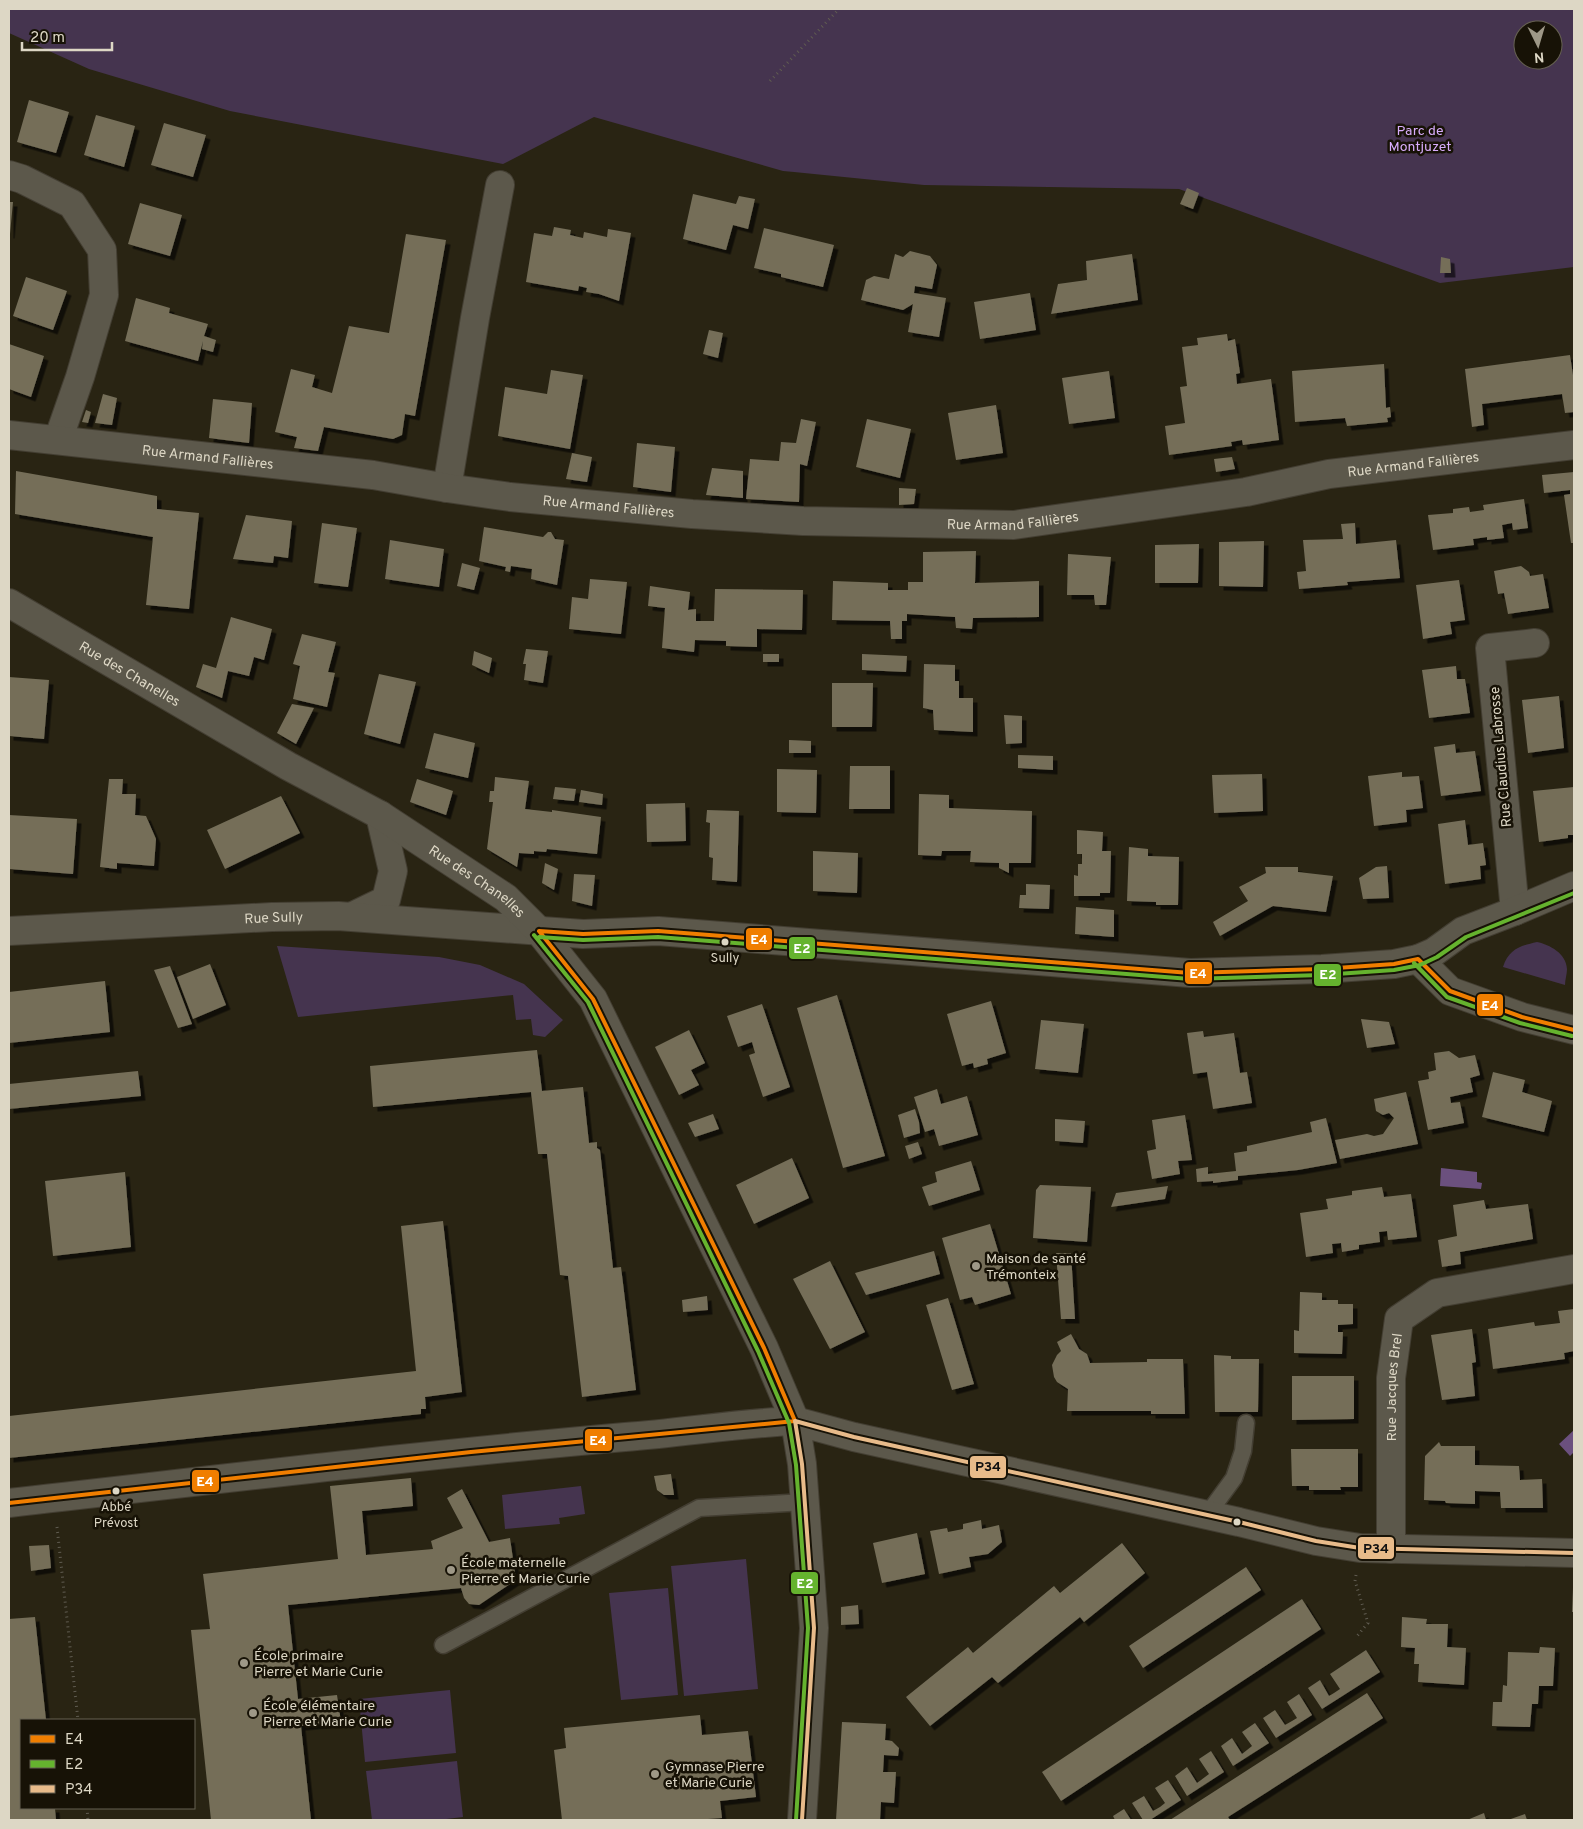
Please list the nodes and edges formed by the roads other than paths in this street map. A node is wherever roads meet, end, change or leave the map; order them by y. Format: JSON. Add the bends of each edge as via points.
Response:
{"nodes":[{"id":1,"x":9,"y":175,"type":"edge"},
{"id":2,"x":500,"y":185,"type":"dead end"},
{"id":3,"x":9,"y":436,"type":"edge"},
{"id":4,"x":58,"y":440,"type":"junction"},
{"id":5,"x":1574,"y":445,"type":"edge"},
{"id":6,"x":447,"y":488,"type":"junction"},
{"id":7,"x":9,"y":602,"type":"edge"},
{"id":8,"x":1535,"y":643,"type":"dead end"},
{"id":9,"x":380,"y":815,"type":"junction"},
{"id":10,"x":1574,"y":886,"type":"edge"},
{"id":11,"x":1515,"y":912,"type":"junction"},
{"id":12,"x":352,"y":917,"type":"junction"},
{"id":13,"x":539,"y":931,"type":"junction"},
{"id":14,"x":9,"y":932,"type":"edge"},
{"id":15,"x":1418,"y":960,"type":"junction"},
{"id":16,"x":1574,"y":1030,"type":"edge"},
{"id":17,"x":1574,"y":1269,"type":"edge"},
{"id":18,"x":795,"y":1421,"type":"junction"},
{"id":19,"x":1246,"y":1423,"type":"dead end"},
{"id":20,"x":805,"y":1502,"type":"junction"},
{"id":21,"x":9,"y":1503,"type":"edge"},
{"id":22,"x":1207,"y":1515,"type":"junction"},
{"id":23,"x":1391,"y":1549,"type":"junction"},
{"id":24,"x":1574,"y":1553,"type":"edge"},
{"id":25,"x":443,"y":1645,"type":"dead end"},
{"id":26,"x":802,"y":1820,"type":"edge"}],
"edges":[{"from":1,"to":4,"type":"street","via":[[72,204],[102,250],[104,296]]},
{"from":2,"to":6,"type":"street"},
{"from":3,"to":4,"type":"street","name":"Rue Armand Fallières"},
{"from":4,"to":6,"type":"street","name":"Rue Armand Fallières","via":[[372,475]]},
{"from":5,"to":6,"type":"street","name":"Rue Armand Fallières","via":[[1329,474],[1246,492],[1014,525],[803,521],[692,514]]},
{"from":7,"to":9,"type":"street","name":"Rue des Chanelles","via":[[288,766]]},
{"from":8,"to":11,"type":"street","name":"Rue Claudius Labrosse","via":[[1490,648]]},
{"from":9,"to":12,"type":"street","via":[[393,871],[386,900]]},
{"from":9,"to":13,"type":"street","name":"Rue des Chanelles","via":[[506,898]]},
{"from":10,"to":11,"type":"street","name":"Rue Sully"},
{"from":11,"to":15,"type":"street","name":"Rue Sully","via":[[1463,931]]},
{"from":12,"to":13,"type":"street","name":"Rue Sully"},
{"from":12,"to":14,"type":"street","name":"Rue Sully","via":[[272,917]]},
{"from":13,"to":15,"type":"street","name":"Rue Sully","via":[[583,934],[658,932],[1190,973],[1322,969]]},
{"from":13,"to":18,"type":"street","name":"Rue des Chanelles","via":[[593,999],[764,1348]]},
{"from":15,"to":16,"type":"street","via":[[1450,991],[1522,1017]]},
{"from":17,"to":23,"type":"street","name":"Rue Jacques Brel","via":[[1437,1293],[1399,1319],[1391,1378]]},
{"from":18,"to":20,"type":"street","name":"Rue des Chanelles"},
{"from":18,"to":21,"type":"street","via":[[489,1449]]},
{"from":18,"to":22,"type":"street"},
{"from":19,"to":22,"type":"lane","via":[[1243,1451],[1234,1478]]},
{"from":20,"to":25,"type":"lane","via":[[699,1508]]},
{"from":20,"to":26,"type":"street","name":"Rue des Chanelles","via":[[814,1628]]},
{"from":22,"to":23,"type":"street","via":[[1316,1541]]},
{"from":23,"to":24,"type":"street"}]}
